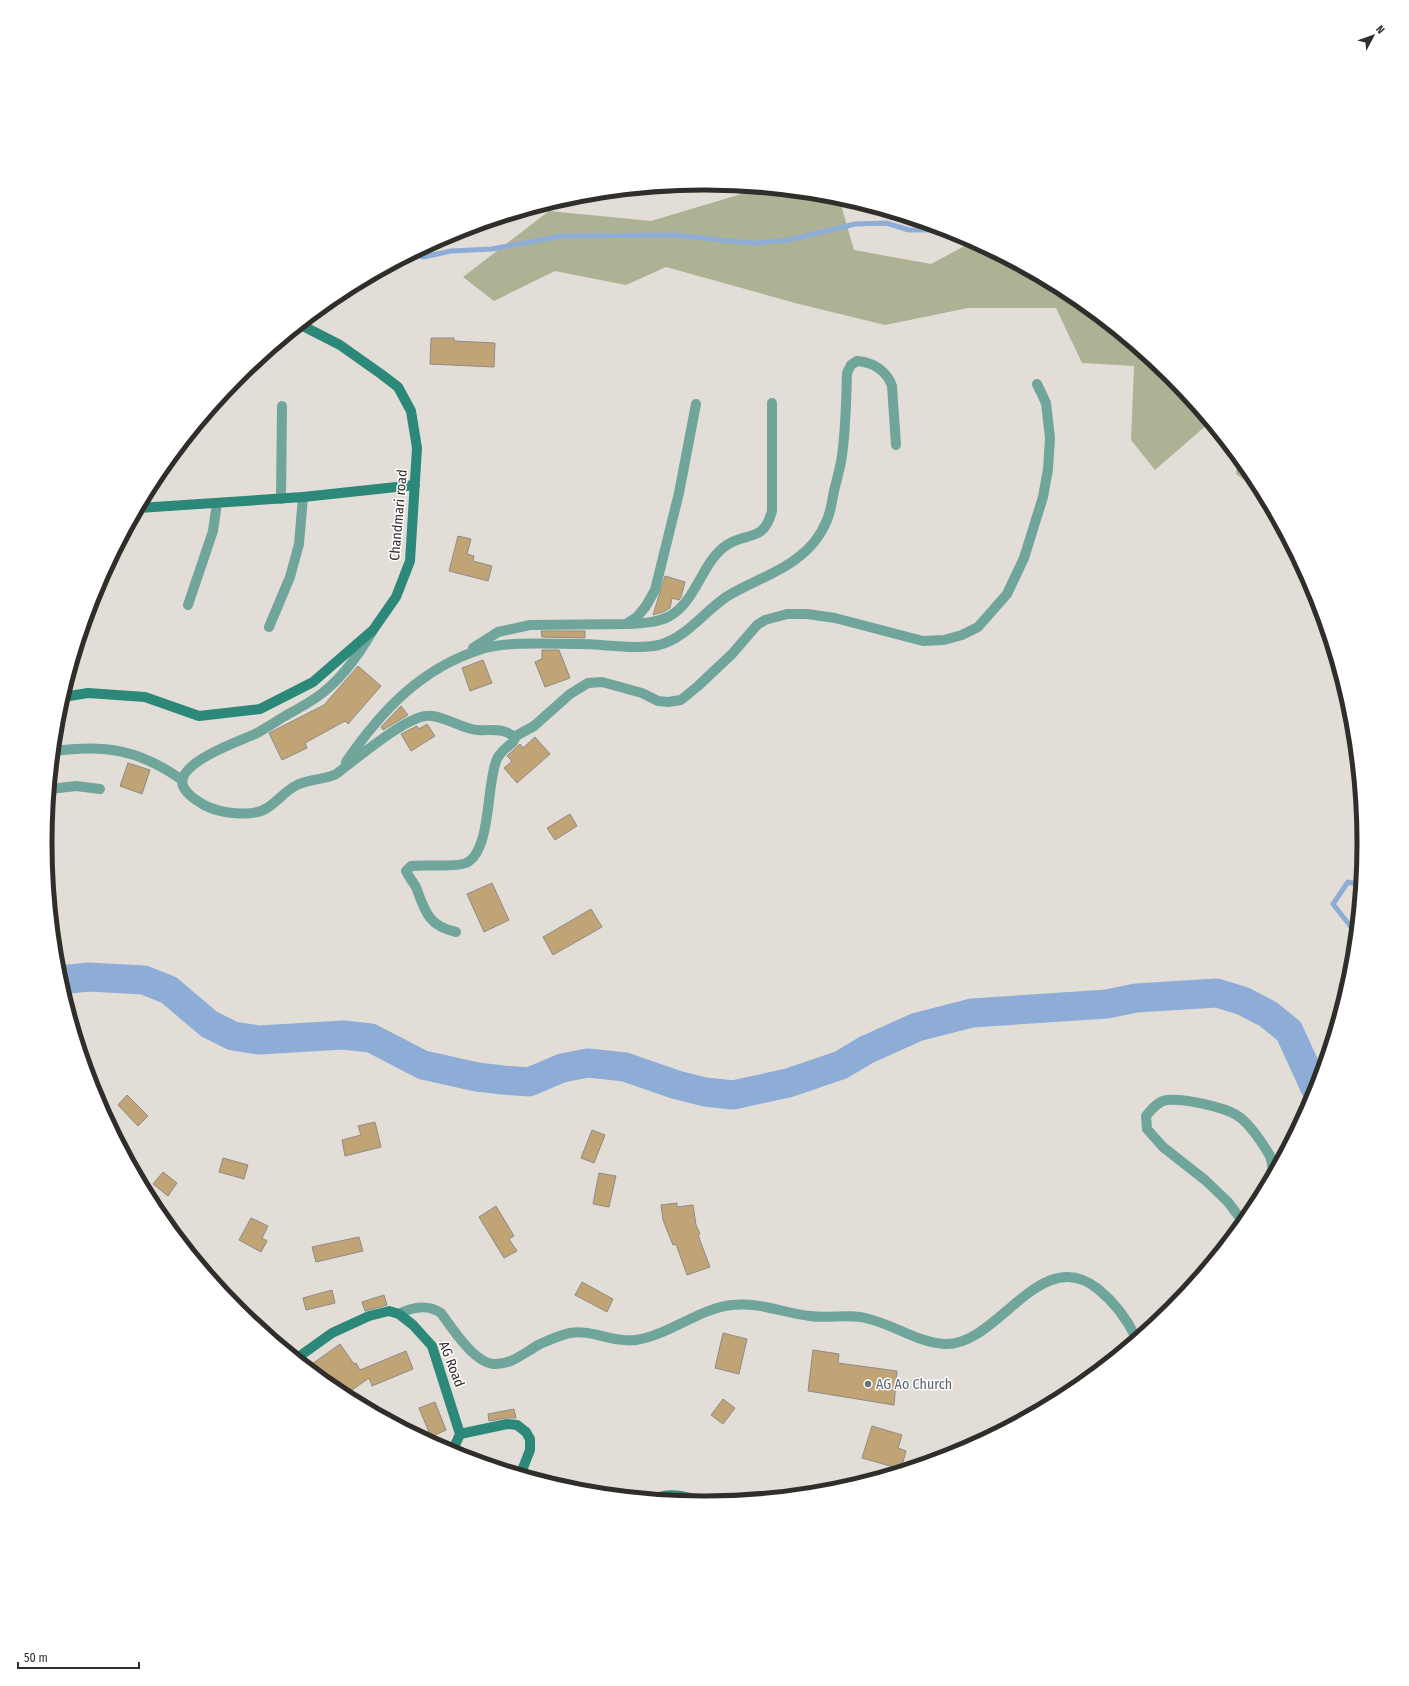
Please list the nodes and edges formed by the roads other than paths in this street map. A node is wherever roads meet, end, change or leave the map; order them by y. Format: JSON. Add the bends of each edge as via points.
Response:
{"nodes":[{"id":1,"x":305,"y":327,"type":"edge"},
{"id":2,"x":1037,"y":384,"type":"dead end"},
{"id":3,"x":772,"y":403,"type":"dead end"},
{"id":4,"x":696,"y":404,"type":"dead end"},
{"id":5,"x":282,"y":406,"type":"dead end"},
{"id":6,"x":896,"y":445,"type":"dead end"},
{"id":7,"x":415,"y":486,"type":"junction"},
{"id":8,"x":304,"y":497,"type":"junction"},
{"id":9,"x":281,"y":499,"type":"junction"},
{"id":10,"x":217,"y":503,"type":"junction"},
{"id":11,"x":145,"y":508,"type":"edge"},
{"id":12,"x":188,"y":605,"type":"dead end"},
{"id":13,"x":626,"y":624,"type":"junction"},
{"id":14,"x":269,"y":628,"type":"dead end"},
{"id":15,"x":373,"y":630,"type":"junction"},
{"id":16,"x":451,"y":662,"type":"junction"},
{"id":17,"x":69,"y":696,"type":"edge"},
{"id":18,"x":514,"y":737,"type":"junction"},
{"id":19,"x":59,"y":750,"type":"edge"},
{"id":20,"x":342,"y":769,"type":"junction"},
{"id":21,"x":182,"y":780,"type":"junction"},
{"id":22,"x":54,"y":788,"type":"edge"},
{"id":23,"x":100,"y":789,"type":"dead end"},
{"id":24,"x":456,"y":932,"type":"dead end"},
{"id":25,"x":1272,"y":1165,"type":"edge"},
{"id":26,"x":1239,"y":1217,"type":"edge"},
{"id":27,"x":399,"y":1314,"type":"junction"},
{"id":28,"x":1134,"y":1335,"type":"edge"},
{"id":29,"x":300,"y":1356,"type":"edge"},
{"id":30,"x":460,"y":1434,"type":"junction"},
{"id":31,"x":455,"y":1446,"type":"edge"},
{"id":32,"x":523,"y":1469,"type":"edge"}],
"edges":[{"from":1,"to":7,"type":"main road","name":"Chandmari road","via":[[340,345],[398,387],[411,412],[417,448]]},
{"from":2,"to":18,"type":"street","via":[[1046,403],[1050,438],[1043,497],[1024,558],[1007,594],[978,626],[962,635],[944,640],[923,641],[835,618],[787,614],[757,625],[732,654],[681,700],[658,701],[642,693],[602,682],[588,683],[570,694],[534,726]]},
{"from":3,"to":13,"type":"street","via":[[772,511],[765,529],[756,535],[734,540],[724,547],[682,608],[657,622]]},
{"from":4,"to":13,"type":"street","via":[[679,494],[655,590],[637,617]]},
{"from":5,"to":9,"type":"street"},
{"from":6,"to":16,"type":"street","via":[[892,386],[889,378],[873,365],[857,361],[847,373],[840,466],[828,518],[816,539],[795,560],[748,584],[721,602],[684,633],[658,645],[504,645],[482,649]]},
{"from":7,"to":8,"type":"main road"},
{"from":7,"to":15,"type":"main road","name":"Chandmari road","via":[[410,561],[396,597]]},
{"from":8,"to":9,"type":"main road"},
{"from":8,"to":14,"type":"street","via":[[302,522],[290,577]]},
{"from":9,"to":10,"type":"main road"},
{"from":10,"to":11,"type":"main road"},
{"from":10,"to":12,"type":"street","via":[[213,531]]},
{"from":13,"to":16,"type":"street","via":[[530,625],[498,632]]},
{"from":15,"to":17,"type":"main road","name":"Chandmari road","via":[[313,682],[260,709],[199,716],[145,697],[88,693]]},
{"from":15,"to":21,"type":"street","via":[[363,648],[318,697],[256,733],[214,752],[194,765]]},
{"from":16,"to":20,"type":"street","via":[[420,679],[389,708],[371,727]]},
{"from":18,"to":20,"type":"street","via":[[503,730],[475,730],[426,715],[405,724]]},
{"from":18,"to":24,"type":"street","via":[[513,742],[496,760],[482,838],[470,860],[456,865],[411,866],[406,871],[426,913],[435,924],[444,930]]},
{"from":19,"to":21,"type":"street","via":[[101,748],[122,752],[148,759]]},
{"from":20,"to":21,"type":"street","via":[[335,775],[311,779],[297,785],[265,809],[238,813],[210,808],[194,799],[187,793]]},
{"from":22,"to":23,"type":"street","via":[[76,786]]},
{"from":25,"to":26,"type":"street","via":[[1271,1157],[1252,1130],[1239,1116],[1223,1108],[1188,1101],[1166,1100],[1153,1107],[1146,1116],[1147,1129],[1163,1147],[1205,1180]]},
{"from":27,"to":28,"type":"street","via":[[410,1308],[435,1309],[474,1354],[491,1364],[510,1362],[541,1344],[571,1333],[587,1332],[625,1340],[638,1340],[730,1305],[752,1304],[811,1316],[869,1318],[909,1334],[944,1344],[966,1340],[979,1333],[1027,1293],[1046,1281],[1063,1277],[1080,1278],[1092,1284],[1119,1309]]},
{"from":27,"to":29,"type":"main road","via":[[388,1311],[369,1316],[332,1333]]},
{"from":27,"to":30,"type":"main road","name":"AG Road","via":[[432,1346]]},
{"from":30,"to":31,"type":"main road"},
{"from":30,"to":32,"type":"main road","via":[[507,1424],[517,1425],[530,1439],[530,1450]]}]}
